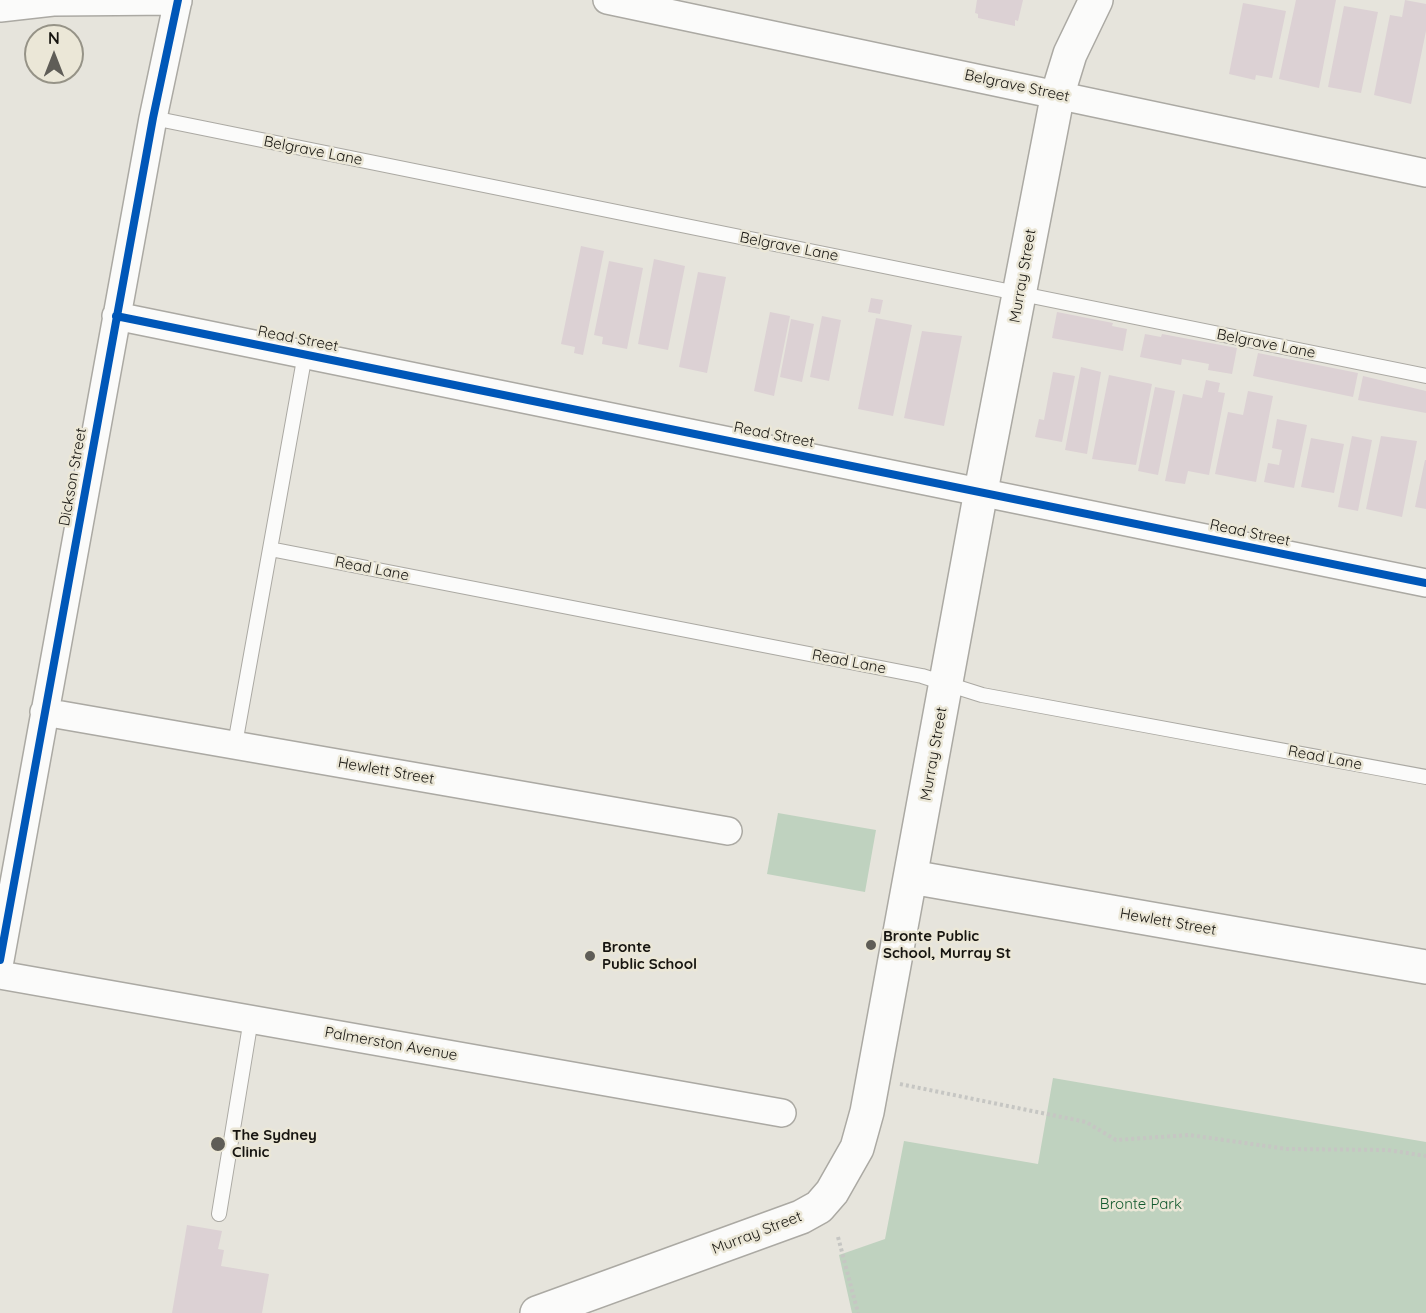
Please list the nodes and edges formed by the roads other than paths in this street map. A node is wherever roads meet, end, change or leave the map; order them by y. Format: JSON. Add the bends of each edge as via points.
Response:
{"nodes":[{"id":1,"x":607,"y":0,"type":"edge"},
{"id":2,"x":1096,"y":0,"type":"edge"},
{"id":3,"x":178,"y":1,"type":"edge"},
{"id":4,"x":0,"y":9,"type":"edge"},
{"id":5,"x":1058,"y":93,"type":"junction"},
{"id":6,"x":153,"y":118,"type":"junction"},
{"id":7,"x":1426,"y":173,"type":"edge"},
{"id":8,"x":1020,"y":294,"type":"junction"},
{"id":9,"x":117,"y":316,"type":"junction"},
{"id":10,"x":305,"y":354,"type":"junction"},
{"id":11,"x":1426,"y":376,"type":"edge"},
{"id":12,"x":981,"y":491,"type":"junction"},
{"id":13,"x":270,"y":549,"type":"junction"},
{"id":14,"x":1426,"y":583,"type":"edge"},
{"id":15,"x":946,"y":684,"type":"junction"},
{"id":16,"x":44,"y":712,"type":"junction"},
{"id":17,"x":235,"y":744,"type":"junction"},
{"id":18,"x":1426,"y":777,"type":"edge"},
{"id":19,"x":728,"y":831,"type":"dead end"},
{"id":20,"x":911,"y":877,"type":"junction"},
{"id":21,"x":0,"y":960,"type":"edge"},
{"id":22,"x":1426,"y":967,"type":"edge"},
{"id":23,"x":0,"y":975,"type":"edge"},
{"id":24,"x":251,"y":1019,"type":"junction"},
{"id":25,"x":782,"y":1113,"type":"dead end"},
{"id":26,"x":219,"y":1214,"type":"dead end"},
{"id":27,"x":537,"y":1313,"type":"edge"}],
"edges":[{"from":1,"to":5,"type":"street","name":"Belgrave Street"},
{"from":2,"to":5,"type":"main road","name":"Murray Street","via":[[1070,54]]},
{"from":3,"to":4,"type":"street","via":[[53,2]]},
{"from":3,"to":6,"type":"street","name":"Dickson Street"},
{"from":5,"to":7,"type":"street","name":"Belgrave Street"},
{"from":5,"to":8,"type":"main road","name":"Murray Street"},
{"from":6,"to":8,"type":"lane","name":"Belgrave Lane"},
{"from":6,"to":9,"type":"street","name":"Dickson Street"},
{"from":8,"to":11,"type":"lane","name":"Belgrave Lane"},
{"from":8,"to":12,"type":"main road","name":"Murray Street"},
{"from":9,"to":10,"type":"street","name":"Read Street"},
{"from":9,"to":16,"type":"street","name":"Dickson Street"},
{"from":10,"to":12,"type":"street","name":"Read Street"},
{"from":10,"to":13,"type":"lane"},
{"from":12,"to":14,"type":"street","name":"Read Street"},
{"from":12,"to":15,"type":"main road","name":"Murray Street"},
{"from":13,"to":15,"type":"lane","name":"Read Lane","via":[[922,676]]},
{"from":13,"to":17,"type":"lane"},
{"from":15,"to":18,"type":"lane","name":"Read Lane"},
{"from":15,"to":20,"type":"main road","name":"Murray Street"},
{"from":16,"to":17,"type":"street","name":"Hewlett Street"},
{"from":16,"to":21,"type":"street","name":"Dickson Street"},
{"from":17,"to":19,"type":"street","name":"Hewlett Street"},
{"from":20,"to":22,"type":"main road","name":"Hewlett Street"},
{"from":20,"to":27,"type":"main road","name":"Murray Street","via":[[857,1148],[842,1178],[819,1207],[784,1225]]},
{"from":23,"to":24,"type":"street","name":"Palmerston Avenue"},
{"from":24,"to":25,"type":"street","name":"Palmerston Avenue"},
{"from":24,"to":26,"type":"lane"}]}
